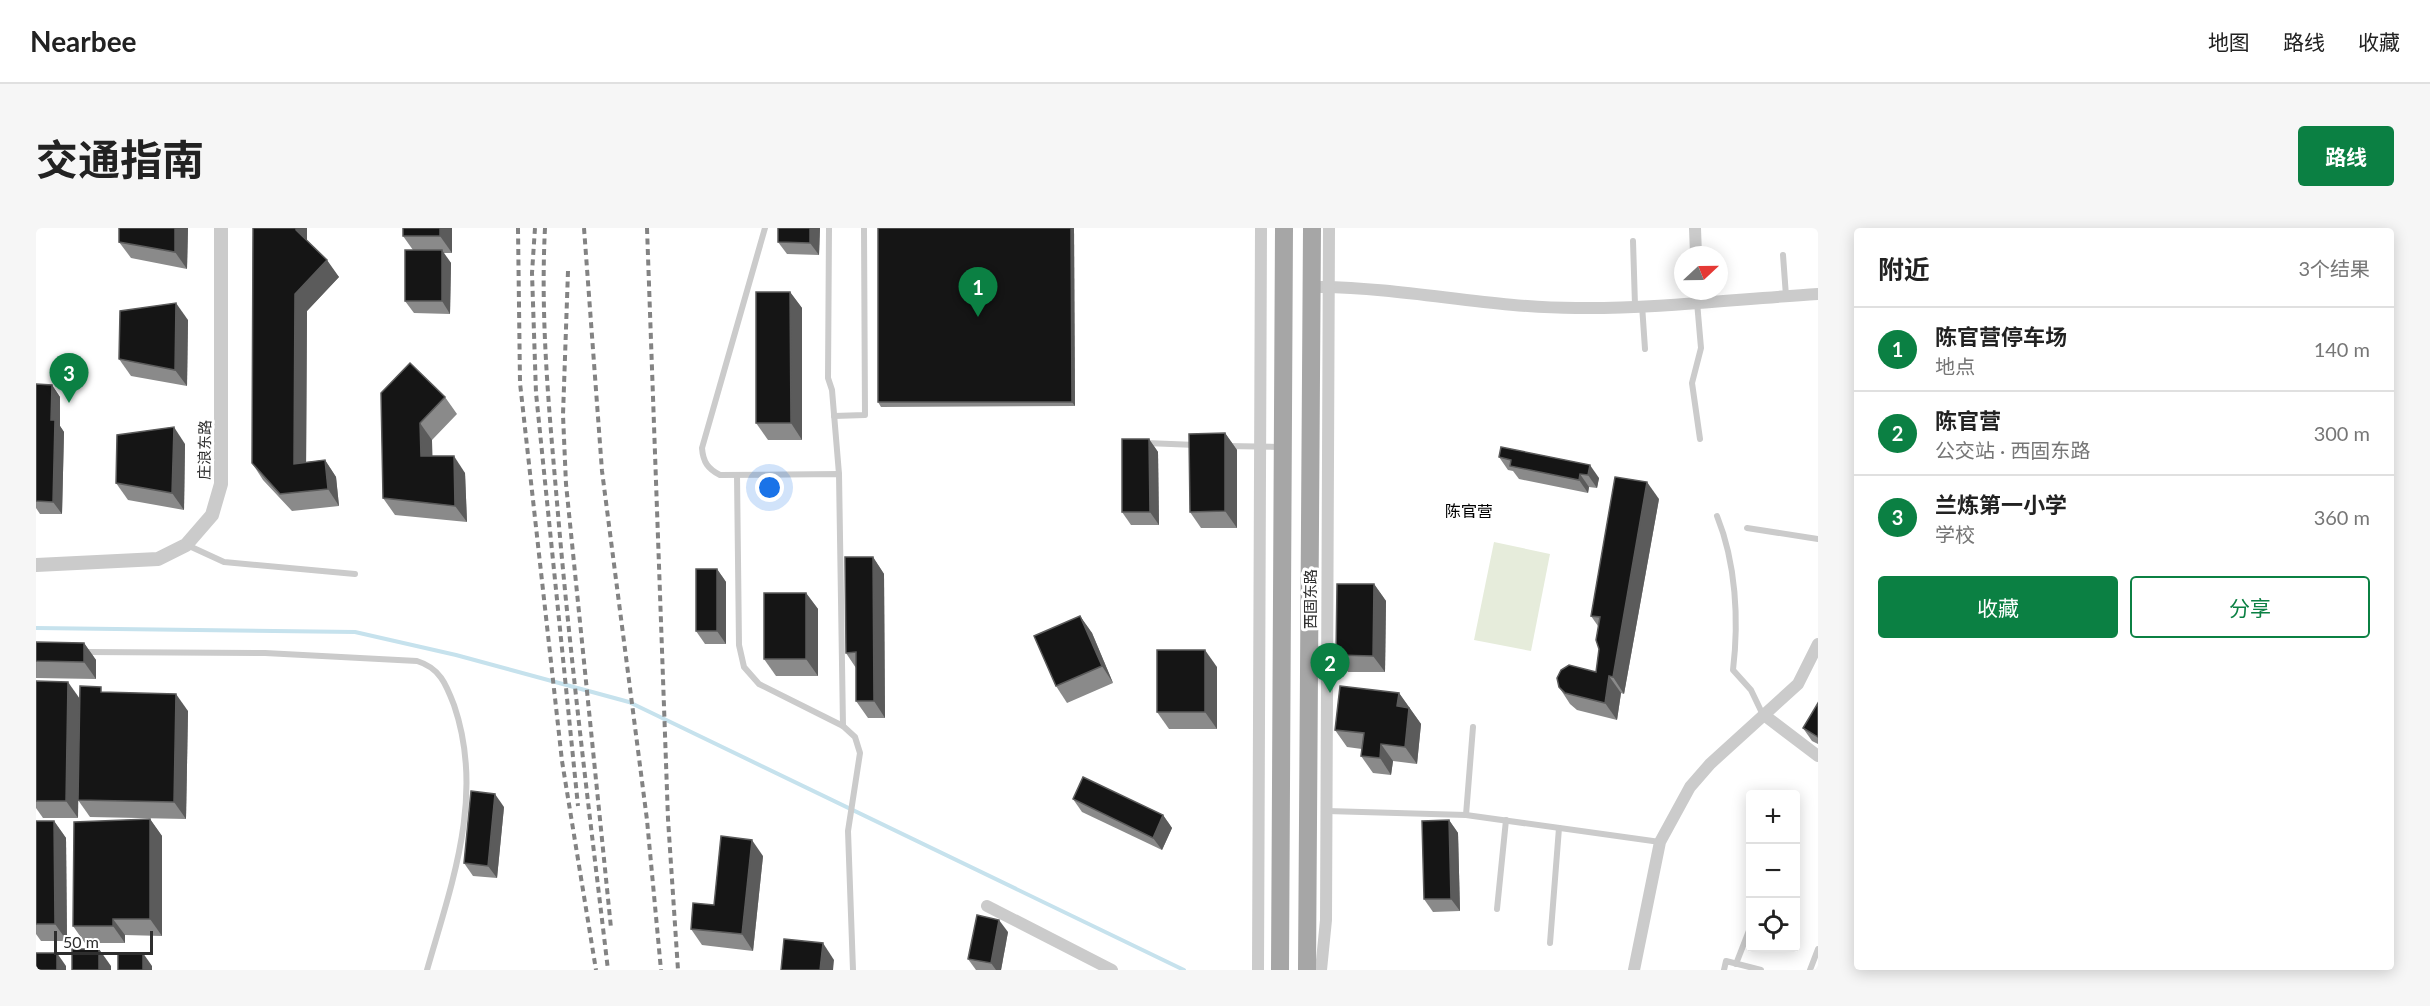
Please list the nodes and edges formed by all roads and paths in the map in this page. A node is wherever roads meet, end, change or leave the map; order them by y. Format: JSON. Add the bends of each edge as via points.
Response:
{"nodes":[{"id":1,"x":221,"y":228,"type":"edge"},
{"id":2,"x":765,"y":228,"type":"edge"},
{"id":3,"x":829,"y":228,"type":"edge"},
{"id":4,"x":864,"y":228,"type":"edge"},
{"id":5,"x":1261,"y":228,"type":"edge"},
{"id":6,"x":1284,"y":228,"type":"edge"},
{"id":7,"x":1312,"y":228,"type":"edge"},
{"id":8,"x":1329,"y":228,"type":"edge"},
{"id":9,"x":1695,"y":228,"type":"edge"},
{"id":10,"x":1633,"y":241,"type":"dead end"},
{"id":11,"x":1696,"y":246,"type":"edge"},
{"id":12,"x":1783,"y":255,"type":"dead end"},
{"id":13,"x":1319,"y":287,"type":"junction"},
{"id":14,"x":1818,"y":294,"type":"edge"},
{"id":15,"x":1728,"y":296,"type":"edge"},
{"id":16,"x":1786,"y":296,"type":"junction"},
{"id":17,"x":1674,"y":300,"type":"edge"},
{"id":18,"x":1697,"y":300,"type":"edge"},
{"id":19,"x":1638,"y":305,"type":"junction"},
{"id":20,"x":1645,"y":349,"type":"dead end"},
{"id":21,"x":834,"y":417,"type":"junction"},
{"id":22,"x":1700,"y":439,"type":"dead end"},
{"id":23,"x":1133,"y":442,"type":"edge"},
{"id":24,"x":1201,"y":445,"type":"edge"},
{"id":25,"x":1224,"y":446,"type":"edge"},
{"id":26,"x":1283,"y":447,"type":"junction"},
{"id":27,"x":1258,"y":448,"type":"junction"},
{"id":28,"x":737,"y":474,"type":"junction"},
{"id":29,"x":839,"y":474,"type":"junction"},
{"id":30,"x":1718,"y":516,"type":"dead end"},
{"id":31,"x":1747,"y":528,"type":"dead end"},
{"id":32,"x":1818,"y":539,"type":"edge"},
{"id":33,"x":186,"y":545,"type":"junction"},
{"id":34,"x":36,"y":565,"type":"edge"},
{"id":35,"x":356,"y":574,"type":"dead end"},
{"id":36,"x":1818,"y":644,"type":"edge"},
{"id":37,"x":82,"y":652,"type":"edge"},
{"id":38,"x":1764,"y":716,"type":"junction"},
{"id":39,"x":843,"y":726,"type":"junction"},
{"id":40,"x":1473,"y":727,"type":"dead end"},
{"id":41,"x":1818,"y":756,"type":"edge"},
{"id":42,"x":1327,"y":811,"type":"junction"},
{"id":43,"x":1466,"y":815,"type":"junction"},
{"id":44,"x":1506,"y":820,"type":"junction"},
{"id":45,"x":1559,"y":828,"type":"junction"},
{"id":46,"x":1660,"y":842,"type":"junction"},
{"id":47,"x":987,"y":906,"type":"dead end"},
{"id":48,"x":1497,"y":909,"type":"dead end"},
{"id":49,"x":1746,"y":938,"type":"edge"},
{"id":50,"x":1550,"y":943,"type":"dead end"},
{"id":51,"x":1818,"y":949,"type":"edge"},
{"id":52,"x":1736,"y":964,"type":"junction"},
{"id":53,"x":427,"y":970,"type":"edge"},
{"id":54,"x":853,"y":970,"type":"edge"},
{"id":55,"x":1112,"y":970,"type":"edge"},
{"id":56,"x":1258,"y":970,"type":"edge"},
{"id":57,"x":1280,"y":970,"type":"edge"},
{"id":58,"x":1307,"y":970,"type":"edge"},
{"id":59,"x":1321,"y":970,"type":"edge"},
{"id":60,"x":1634,"y":970,"type":"edge"},
{"id":61,"x":1724,"y":970,"type":"edge"},
{"id":62,"x":1761,"y":970,"type":"edge"},
{"id":63,"x":1810,"y":970,"type":"edge"}],
"edges":[{"from":1,"to":33,"type":"street","name":"庄浪东路","via":[[221,484],[212,515]]},
{"from":2,"to":28,"type":"lane","via":[[702,448],[706,465],[712,471],[720,475]]},
{"from":3,"to":21,"type":"lane","via":[[828,378]]},
{"from":4,"to":21,"type":"lane","via":[[865,415]]},
{"from":5,"to":27,"type":"street"},
{"from":6,"to":26,"type":"main road","name":"西固东路"},
{"from":7,"to":13,"type":"main road","name":"西固东路"},
{"from":8,"to":13,"type":"street"},
{"from":9,"to":11,"type":"street"},
{"from":10,"to":19,"type":"lane"},
{"from":12,"to":16,"type":"lane"},
{"from":13,"to":19,"type":"street","via":[[1359,287],[1527,306]]},
{"from":13,"to":42,"type":"street"},
{"from":13,"to":58,"type":"main road","name":"西固东路"},
{"from":14,"to":16,"type":"street"},
{"from":15,"to":16,"type":"street"},
{"from":17,"to":19,"type":"street"},
{"from":18,"to":22,"type":"lane","via":[[1701,348],[1692,382]]},
{"from":19,"to":20,"type":"lane"},
{"from":21,"to":29,"type":"lane"},
{"from":23,"to":24,"type":"lane"},
{"from":25,"to":27,"type":"lane"},
{"from":26,"to":27,"type":"lane"},
{"from":26,"to":57,"type":"main road","name":"西固东路"},
{"from":27,"to":56,"type":"street"},
{"from":28,"to":29,"type":"lane"},
{"from":28,"to":39,"type":"lane","via":[[739,645],[744,667],[759,684]]},
{"from":29,"to":39,"type":"lane"},
{"from":30,"to":38,"type":"lane","via":[[1726,536],[1738,633],[1733,670],[1751,690]]},
{"from":31,"to":32,"type":"lane"},
{"from":33,"to":34,"type":"street","name":"庄浪东路","via":[[158,559]]},
{"from":33,"to":35,"type":"lane","via":[[224,562]]},
{"from":36,"to":38,"type":"street","via":[[1798,684]]},
{"from":37,"to":53,"type":"lane","via":[[265,653],[417,661],[438,672],[463,730],[467,792],[459,859]]},
{"from":38,"to":41,"type":"street"},
{"from":38,"to":46,"type":"street","via":[[1690,787]]},
{"from":39,"to":54,"type":"lane","via":[[855,737],[860,753],[848,831]]},
{"from":40,"to":43,"type":"lane"},
{"from":42,"to":43,"type":"lane"},
{"from":42,"to":59,"type":"street","via":[[1326,920]]},
{"from":43,"to":44,"type":"lane"},
{"from":44,"to":45,"type":"lane"},
{"from":44,"to":48,"type":"lane"},
{"from":45,"to":46,"type":"lane"},
{"from":45,"to":50,"type":"lane"},
{"from":46,"to":60,"type":"street"},
{"from":47,"to":55,"type":"street"},
{"from":49,"to":52,"type":"lane"},
{"from":51,"to":63,"type":"lane"},
{"from":52,"to":61,"type":"lane","via":[[1726,961]]},
{"from":52,"to":62,"type":"lane"}]}
